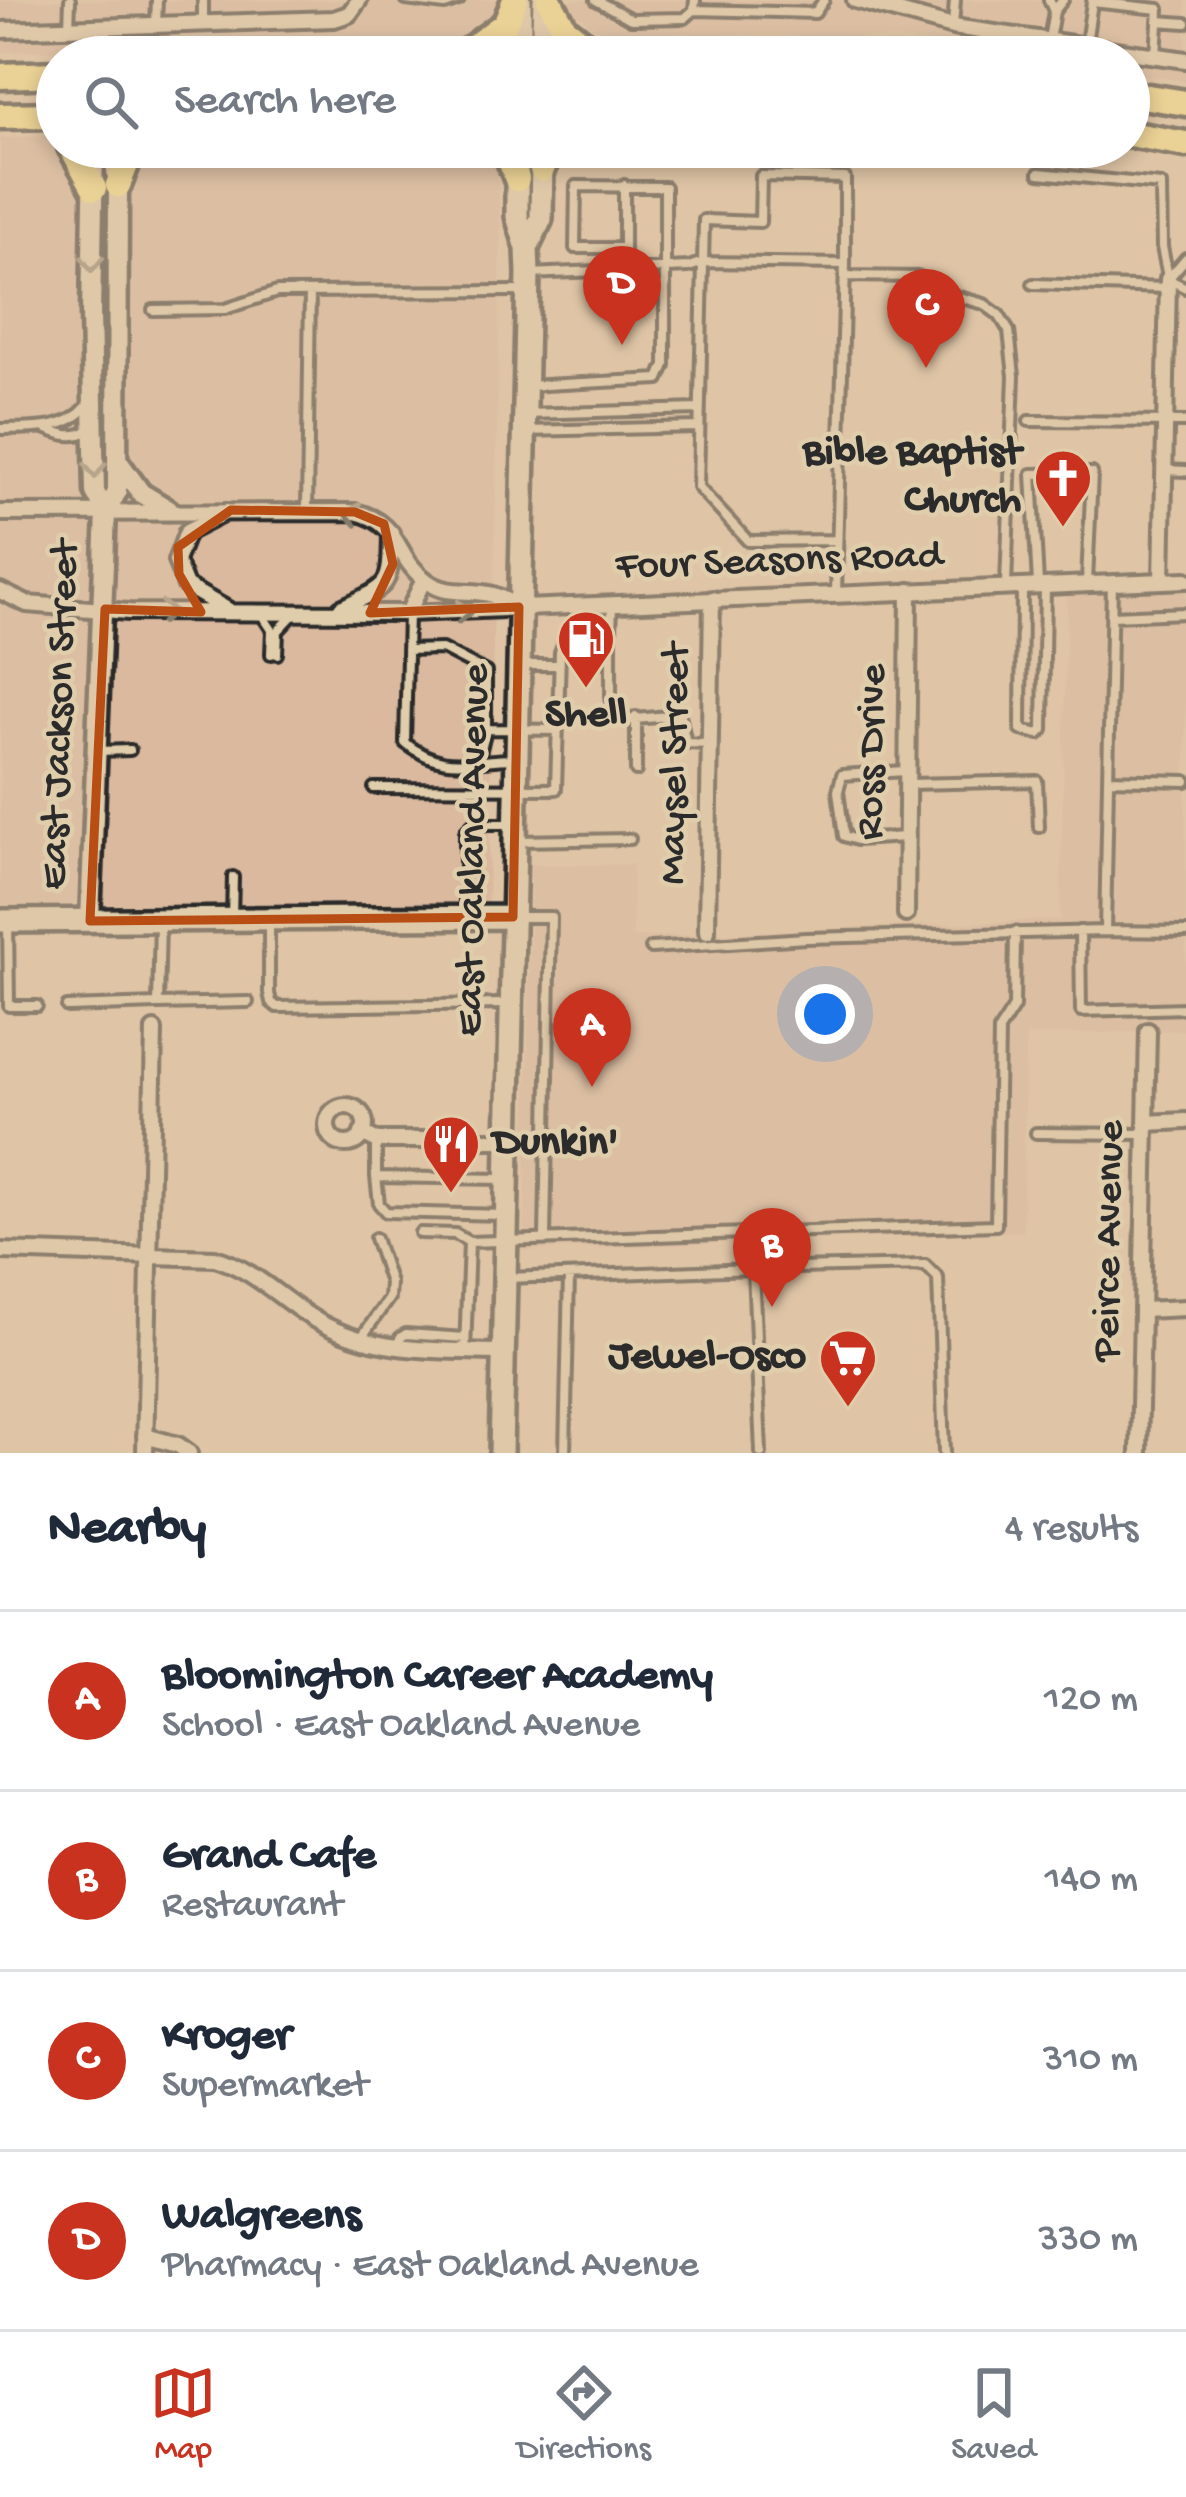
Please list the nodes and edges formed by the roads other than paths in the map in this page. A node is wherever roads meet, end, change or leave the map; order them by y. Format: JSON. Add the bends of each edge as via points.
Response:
{"nodes":[{"id":1,"x":70,"y":0,"type":"edge"},
{"id":2,"x":157,"y":0,"type":"edge"},
{"id":3,"x":203,"y":0,"type":"edge"},
{"id":4,"x":359,"y":0,"type":"edge"},
{"id":5,"x":406,"y":0,"type":"edge"},
{"id":6,"x":459,"y":0,"type":"edge"},
{"id":7,"x":518,"y":0,"type":"edge"},
{"id":8,"x":547,"y":0,"type":"edge"},
{"id":9,"x":596,"y":0,"type":"edge"},
{"id":10,"x":824,"y":0,"type":"edge"},
{"id":11,"x":855,"y":0,"type":"edge"},
{"id":12,"x":910,"y":0,"type":"edge"},
{"id":13,"x":956,"y":0,"type":"edge"},
{"id":14,"x":1049,"y":0,"type":"edge"},
{"id":15,"x":1063,"y":0,"type":"edge"},
{"id":16,"x":1159,"y":4,"type":"edge"},
{"id":17,"x":694,"y":5,"type":"edge"},
{"id":18,"x":1054,"y":11,"type":"junction"},
{"id":19,"x":908,"y":17,"type":"junction"},
{"id":20,"x":1158,"y":21,"type":"junction"},
{"id":21,"x":1186,"y":23,"type":"edge"},
{"id":22,"x":203,"y":24,"type":"junction"},
{"id":23,"x":156,"y":25,"type":"junction"},
{"id":24,"x":69,"y":28,"type":"junction"},
{"id":25,"x":953,"y":28,"type":"junction"},
{"id":26,"x":0,"y":30,"type":"edge"},
{"id":27,"x":490,"y":36,"type":"edge"},
{"id":28,"x":519,"y":36,"type":"edge"},
{"id":29,"x":544,"y":36,"type":"edge"},
{"id":30,"x":576,"y":36,"type":"edge"},
{"id":31,"x":1016,"y":36,"type":"edge"},
{"id":32,"x":1049,"y":36,"type":"edge"},
{"id":33,"x":1087,"y":36,"type":"edge"},
{"id":34,"x":1150,"y":55,"type":"edge"},
{"id":35,"x":1156,"y":56,"type":"junction"},
{"id":36,"x":1186,"y":60,"type":"edge"},
{"id":37,"x":36,"y":75,"type":"edge"},
{"id":38,"x":0,"y":76,"type":"edge"},
{"id":39,"x":1150,"y":97,"type":"edge"},
{"id":40,"x":1186,"y":103,"type":"edge"},
{"id":41,"x":36,"y":115,"type":"edge"},
{"id":42,"x":0,"y":116,"type":"edge"},
{"id":43,"x":1150,"y":138,"type":"edge"},
{"id":44,"x":1186,"y":144,"type":"edge"},
{"id":45,"x":90,"y":168,"type":"edge"},
{"id":46,"x":100,"y":168,"type":"edge"},
{"id":47,"x":109,"y":168,"type":"edge"},
{"id":48,"x":118,"y":168,"type":"edge"},
{"id":49,"x":513,"y":168,"type":"edge"},
{"id":50,"x":517,"y":168,"type":"edge"},
{"id":51,"x":544,"y":168,"type":"edge"},
{"id":52,"x":1039,"y":173,"type":"dead end"},
{"id":53,"x":517,"y":178,"type":"junction"},
{"id":54,"x":624,"y":185,"type":"junction"},
{"id":55,"x":106,"y":186,"type":"junction"},
{"id":56,"x":527,"y":248,"type":"junction"},
{"id":57,"x":624,"y":248,"type":"junction"},
{"id":58,"x":1186,"y":258,"type":"edge"},
{"id":59,"x":703,"y":262,"type":"junction"},
{"id":60,"x":845,"y":263,"type":"junction"},
{"id":61,"x":663,"y":268,"type":"junction"},
{"id":62,"x":623,"y":270,"type":"junction"},
{"id":63,"x":845,"y":276,"type":"junction"},
{"id":64,"x":528,"y":282,"type":"junction"},
{"id":65,"x":1034,"y":284,"type":"dead end"},
{"id":66,"x":1168,"y":284,"type":"junction"},
{"id":67,"x":1186,"y":288,"type":"edge"},
{"id":68,"x":310,"y":292,"type":"junction"},
{"id":69,"x":153,"y":310,"type":"dead end"},
{"id":70,"x":115,"y":376,"type":"junction"},
{"id":71,"x":525,"y":386,"type":"junction"},
{"id":72,"x":93,"y":399,"type":"junction"},
{"id":73,"x":699,"y":409,"type":"junction"},
{"id":74,"x":1029,"y":421,"type":"dead end"},
{"id":75,"x":1166,"y":422,"type":"junction"},
{"id":76,"x":1186,"y":422,"type":"edge"},
{"id":77,"x":524,"y":423,"type":"junction"},
{"id":78,"x":94,"y":425,"type":"junction"},
{"id":79,"x":699,"y":427,"type":"junction"},
{"id":80,"x":46,"y":428,"type":"junction"},
{"id":81,"x":0,"y":429,"type":"edge"},
{"id":82,"x":116,"y":456,"type":"junction"},
{"id":83,"x":1164,"y":470,"type":"junction"},
{"id":84,"x":1186,"y":471,"type":"edge"},
{"id":85,"x":307,"y":509,"type":"junction"},
{"id":86,"x":170,"y":510,"type":"junction"},
{"id":87,"x":231,"y":510,"type":"junction"},
{"id":88,"x":106,"y":512,"type":"junction"},
{"id":89,"x":0,"y":513,"type":"edge"},
{"id":90,"x":391,"y":533,"type":"junction"},
{"id":91,"x":837,"y":541,"type":"junction"},
{"id":92,"x":424,"y":579,"type":"junction"},
{"id":93,"x":1186,"y":580,"type":"edge"},
{"id":94,"x":1162,"y":581,"type":"junction"},
{"id":95,"x":1112,"y":583,"type":"junction"},
{"id":96,"x":1087,"y":584,"type":"junction"},
{"id":97,"x":1028,"y":586,"type":"junction"},
{"id":98,"x":0,"y":591,"type":"edge"},
{"id":99,"x":909,"y":591,"type":"junction"},
{"id":100,"x":836,"y":593,"type":"junction"},
{"id":101,"x":712,"y":599,"type":"junction"},
{"id":102,"x":612,"y":603,"type":"junction"},
{"id":103,"x":520,"y":607,"type":"junction"},
{"id":104,"x":105,"y":608,"type":"junction"},
{"id":105,"x":298,"y":610,"type":"junction"},
{"id":106,"x":337,"y":610,"type":"junction"},
{"id":107,"x":231,"y":611,"type":"junction"},
{"id":108,"x":259,"y":611,"type":"junction"},
{"id":109,"x":408,"y":613,"type":"junction"},
{"id":110,"x":1186,"y":613,"type":"edge"},
{"id":111,"x":1111,"y":616,"type":"junction"},
{"id":112,"x":611,"y":632,"type":"junction"},
{"id":113,"x":407,"y":650,"type":"junction"},
{"id":114,"x":518,"y":665,"type":"junction"},
{"id":115,"x":560,"y":665,"type":"junction"},
{"id":116,"x":636,"y":717,"type":"junction"},
{"id":117,"x":486,"y":729,"type":"junction"},
{"id":118,"x":517,"y":730,"type":"junction"},
{"id":119,"x":558,"y":730,"type":"junction"},
{"id":120,"x":710,"y":744,"type":"junction"},
{"id":121,"x":130,"y":750,"type":"dead end"},
{"id":122,"x":96,"y":751,"type":"junction"},
{"id":123,"x":516,"y":759,"type":"junction"},
{"id":124,"x":478,"y":761,"type":"junction"},
{"id":125,"x":636,"y":770,"type":"dead end"},
{"id":126,"x":907,"y":777,"type":"junction"},
{"id":127,"x":1108,"y":779,"type":"junction"},
{"id":128,"x":1186,"y":781,"type":"edge"},
{"id":129,"x":374,"y":788,"type":"dead end"},
{"id":130,"x":515,"y":789,"type":"junction"},
{"id":131,"x":1039,"y":827,"type":"dead end"},
{"id":132,"x":515,"y":832,"type":"junction"},
{"id":133,"x":907,"y":837,"type":"junction"},
{"id":134,"x":629,"y":839,"type":"dead end"},
{"id":135,"x":233,"y":877,"type":"dead end"},
{"id":136,"x":906,"y":914,"type":"dead end"},
{"id":137,"x":269,"y":917,"type":"junction"},
{"id":138,"x":465,"y":917,"type":"junction"},
{"id":139,"x":513,"y":917,"type":"junction"},
{"id":140,"x":232,"y":919,"type":"junction"},
{"id":141,"x":160,"y":920,"type":"junction"},
{"id":142,"x":4,"y":921,"type":"edge"},
{"id":143,"x":90,"y":921,"type":"junction"},
{"id":144,"x":707,"y":931,"type":"dead end"},
{"id":145,"x":1080,"y":931,"type":"junction"},
{"id":146,"x":1106,"y":931,"type":"junction"},
{"id":147,"x":1015,"y":932,"type":"junction"},
{"id":148,"x":1186,"y":932,"type":"edge"},
{"id":149,"x":651,"y":948,"type":"dead end"},
{"id":150,"x":248,"y":1001,"type":"dead end"},
{"id":151,"x":158,"y":1004,"type":"junction"},
{"id":152,"x":511,"y":1004,"type":"junction"},
{"id":153,"x":37,"y":1006,"type":"dead end"},
{"id":154,"x":67,"y":1007,"type":"dead end"},
{"id":155,"x":1186,"y":1008,"type":"edge"},
{"id":156,"x":154,"y":1030,"type":"dead end"},
{"id":157,"x":1148,"y":1031,"type":"dead end"},
{"id":158,"x":1186,"y":1121,"type":"edge"},
{"id":159,"x":1146,"y":1128,"type":"junction"},
{"id":160,"x":1036,"y":1133,"type":"dead end"},
{"id":161,"x":369,"y":1137,"type":"joint"},
{"id":162,"x":508,"y":1140,"type":"junction"},
{"id":163,"x":376,"y":1177,"type":"junction"},
{"id":164,"x":507,"y":1179,"type":"junction"},
{"id":165,"x":506,"y":1215,"type":"junction"},
{"id":166,"x":419,"y":1233,"type":"dead end"},
{"id":167,"x":375,"y":1238,"type":"dead end"},
{"id":168,"x":506,"y":1238,"type":"junction"},
{"id":169,"x":544,"y":1238,"type":"junction"},
{"id":170,"x":469,"y":1242,"type":"junction"},
{"id":171,"x":0,"y":1251,"type":"edge"},
{"id":172,"x":149,"y":1255,"type":"junction"},
{"id":173,"x":753,"y":1269,"type":"junction"},
{"id":174,"x":569,"y":1276,"type":"junction"},
{"id":175,"x":505,"y":1278,"type":"junction"},
{"id":176,"x":1186,"y":1308,"type":"edge"},
{"id":177,"x":1142,"y":1310,"type":"junction"},
{"id":178,"x":360,"y":1339,"type":"junction"},
{"id":179,"x":466,"y":1344,"type":"junction"},
{"id":180,"x":503,"y":1352,"type":"junction"},
{"id":181,"x":145,"y":1436,"type":"junction"},
{"id":182,"x":145,"y":1453,"type":"edge"},
{"id":183,"x":189,"y":1453,"type":"edge"},
{"id":184,"x":501,"y":1453,"type":"edge"},
{"id":185,"x":565,"y":1453,"type":"edge"},
{"id":186,"x":760,"y":1453,"type":"edge"},
{"id":187,"x":944,"y":1453,"type":"edge"},
{"id":188,"x":1138,"y":1453,"type":"edge"}],
"edges":[{"from":1,"to":24,"type":"lane"},
{"from":2,"to":23,"type":"lane"},
{"from":3,"to":22,"type":"lane"},
{"from":4,"to":22,"type":"street","via":[[334,19]]},
{"from":5,"to":6,"type":"lane"},
{"from":7,"to":27,"type":"highway"},
{"from":7,"to":28,"type":"main road"},
{"from":8,"to":29,"type":"main road"},
{"from":8,"to":30,"type":"highway"},
{"from":9,"to":17,"type":"lane","via":[[631,19],[685,18]]},
{"from":10,"to":17,"type":"lane","via":[[814,13]]},
{"from":11,"to":19,"type":"street"},
{"from":12,"to":19,"type":"lane"},
{"from":13,"to":25,"type":"lane"},
{"from":14,"to":18,"type":"lane"},
{"from":15,"to":18,"type":"lane"},
{"from":16,"to":20,"type":"lane"},
{"from":16,"to":33,"type":"lane","via":[[1091,2]]},
{"from":18,"to":32,"type":"lane"},
{"from":19,"to":25,"type":"street"},
{"from":20,"to":21,"type":"lane"},
{"from":20,"to":35,"type":"lane"},
{"from":22,"to":23,"type":"street"},
{"from":23,"to":24,"type":"street"},
{"from":24,"to":26,"type":"street"},
{"from":25,"to":31,"type":"street"},
{"from":34,"to":35,"type":"street"},
{"from":35,"to":36,"type":"street"},
{"from":37,"to":38,"type":"highway"},
{"from":39,"to":40,"type":"highway"},
{"from":41,"to":42,"type":"highway"},
{"from":43,"to":44,"type":"highway"},
{"from":45,"to":55,"type":"highway"},
{"from":46,"to":55,"type":"street","name":"East Jackson Street"},
{"from":47,"to":55,"type":"street","name":"East Jackson Street"},
{"from":48,"to":55,"type":"highway"},
{"from":49,"to":53,"type":"highway"},
{"from":50,"to":53,"type":"main road","name":"East Oakland Avenue"},
{"from":51,"to":56,"type":"main road","name":"East Oakland Avenue","via":[[541,219]]},
{"from":52,"to":66,"type":"lane","via":[[1161,185]]},
{"from":53,"to":56,"type":"main road","name":"East Oakland Avenue"},
{"from":54,"to":57,"type":"lane"},
{"from":54,"to":57,"type":"lane","via":[[576,186],[575,227],[576,249]]},
{"from":54,"to":61,"type":"lane","via":[[665,187]]},
{"from":55,"to":70,"type":"street","name":"East Jackson Street"},
{"from":55,"to":72,"type":"street","name":"East Jackson Street","one_way":true},
{"from":56,"to":64,"type":"main road","name":"East Oakland Avenue"},
{"from":57,"to":62,"type":"lane"},
{"from":58,"to":66,"type":"lane"},
{"from":59,"to":60,"type":"lane"},
{"from":59,"to":60,"type":"lane","via":[[704,220],[760,222],[761,176],[845,178]]},
{"from":59,"to":61,"type":"lane"},
{"from":59,"to":73,"type":"lane"},
{"from":60,"to":63,"type":"lane"},
{"from":61,"to":62,"type":"lane"},
{"from":61,"to":71,"type":"lane","via":[[659,379]]},
{"from":62,"to":64,"type":"lane"},
{"from":63,"to":91,"type":"lane"},
{"from":63,"to":97,"type":"lane","via":[[920,277],[984,304],[1009,331]]},
{"from":64,"to":68,"type":"lane"},
{"from":64,"to":71,"type":"main road","name":"East Oakland Avenue"},
{"from":65,"to":66,"type":"lane"},
{"from":66,"to":67,"type":"lane"},
{"from":66,"to":75,"type":"street"},
{"from":68,"to":69,"type":"lane","via":[[277,292],[225,309]]},
{"from":68,"to":85,"type":"lane"},
{"from":70,"to":78,"type":"street"},
{"from":70,"to":82,"type":"street","name":"East Jackson Street"},
{"from":71,"to":77,"type":"main road","name":"East Oakland Avenue"},
{"from":72,"to":78,"type":"street","name":"East Jackson Street"},
{"from":72,"to":80,"type":"lane","via":[[80,415]]},
{"from":73,"to":77,"type":"lane"},
{"from":73,"to":79,"type":"lane"},
{"from":74,"to":75,"type":"lane"},
{"from":75,"to":76,"type":"lane"},
{"from":75,"to":83,"type":"street"},
{"from":77,"to":79,"type":"lane"},
{"from":77,"to":103,"type":"main road","name":"East Oakland Avenue"},
{"from":78,"to":80,"type":"lane","via":[[78,436]]},
{"from":78,"to":88,"type":"street","name":"East Jackson Street","one_way":true,"via":[[95,492]]},
{"from":79,"to":91,"type":"lane","via":[[698,488],[748,541]]},
{"from":80,"to":81,"type":"lane"},
{"from":82,"to":86,"type":"street","via":[[138,490]]},
{"from":82,"to":88,"type":"street","name":"East Jackson Street","via":[[117,492]]},
{"from":83,"to":84,"type":"lane"},
{"from":83,"to":94,"type":"street"},
{"from":85,"to":87,"type":"street"},
{"from":90,"to":85,"type":"street","one_way":true,"via":[[369,515]]},
{"from":86,"to":87,"type":"street"},
{"from":86,"to":88,"type":"street"},
{"from":87,"to":107,"type":"street","via":[[187,532],[176,561],[186,586]]},
{"from":88,"to":89,"type":"street"},
{"from":88,"to":104,"type":"street","name":"East Jackson Street"},
{"from":90,"to":92,"type":"street"},
{"from":90,"to":106,"type":"street","via":[[386,583]]},
{"from":91,"to":100,"type":"lane"},
{"from":92,"to":103,"type":"street","name":"Four Seasons Road"},
{"from":92,"to":109,"type":"street"},
{"from":93,"to":94,"type":"street","name":"Four Seasons Road"},
{"from":94,"to":95,"type":"street","name":"Four Seasons Road"},
{"from":95,"to":96,"type":"street","name":"Four Seasons Road"},
{"from":95,"to":111,"type":"lane"},
{"from":96,"to":97,"type":"street","name":"Four Seasons Road"},
{"from":96,"to":97,"type":"lane","via":[[1092,473],[1032,474]]},
{"from":97,"to":97,"type":"lane","via":[[1021,730],[1039,734],[1043,730]]},
{"from":97,"to":99,"type":"street","name":"Four Seasons Road"},
{"from":98,"to":104,"type":"street","name":"Four Seasons Road","via":[[27,604]]},
{"from":99,"to":100,"type":"street","name":"Four Seasons Road"},
{"from":99,"to":126,"type":"street","name":"Ross Drive"},
{"from":100,"to":101,"type":"street","name":"Four Seasons Road"},
{"from":101,"to":102,"type":"street","name":"Four Seasons Road"},
{"from":101,"to":120,"type":"street","name":"Maysel Street"},
{"from":102,"to":103,"type":"street","name":"Four Seasons Road"},
{"from":102,"to":112,"type":"lane"},
{"from":109,"to":103,"type":"street","name":"Four Seasons Road","one_way":true},
{"from":103,"to":114,"type":"main road","name":"East Oakland Avenue"},
{"from":104,"to":107,"type":"street","name":"Four Seasons Road","one_way":true},
{"from":104,"to":122,"type":"street","name":"East Jackson Street"},
{"from":105,"to":106,"type":"street","name":"Four Seasons Road"},
{"from":105,"to":108,"type":"street","name":"Four Seasons Road"},
{"from":105,"to":108,"type":"lane","via":[[278,631],[274,654],[272,630]]},
{"from":106,"to":109,"type":"street","name":"Four Seasons Road"},
{"from":107,"to":108,"type":"street","name":"Four Seasons Road"},
{"from":109,"to":113,"type":"lane"},
{"from":110,"to":111,"type":"lane"},
{"from":111,"to":127,"type":"lane"},
{"from":112,"to":115,"type":"lane","via":[[565,641]]},
{"from":112,"to":116,"type":"lane","via":[[609,711]]},
{"from":113,"to":117,"type":"lane","via":[[442,649],[486,672]]},
{"from":113,"to":124,"type":"lane","via":[[405,742],[442,763]]},
{"from":114,"to":115,"type":"lane"},
{"from":114,"to":118,"type":"main road","name":"East Oakland Avenue"},
{"from":115,"to":119,"type":"lane"},
{"from":116,"to":120,"type":"lane","via":[[680,715],[686,743]]},
{"from":116,"to":125,"type":"lane"},
{"from":117,"to":118,"type":"lane"},
{"from":117,"to":124,"type":"lane"},
{"from":118,"to":119,"type":"lane"},
{"from":118,"to":123,"type":"main road","name":"East Oakland Avenue"},
{"from":119,"to":130,"type":"lane","via":[[556,789]]},
{"from":120,"to":144,"type":"street","name":"Maysel Street"},
{"from":121,"to":122,"type":"lane"},
{"from":122,"to":143,"type":"street","name":"East Jackson Street"},
{"from":123,"to":124,"type":"lane"},
{"from":123,"to":130,"type":"main road","name":"East Oakland Avenue"},
{"from":126,"to":131,"type":"lane","via":[[1037,781]]},
{"from":126,"to":133,"type":"street","name":"Ross Drive"},
{"from":126,"to":133,"type":"lane","via":[[851,772],[838,782],[844,836]]},
{"from":127,"to":128,"type":"lane"},
{"from":127,"to":146,"type":"lane"},
{"from":129,"to":130,"type":"lane"},
{"from":130,"to":132,"type":"main road","name":"East Oakland Avenue"},
{"from":132,"to":134,"type":"lane"},
{"from":132,"to":138,"type":"lane","via":[[472,824],[465,832]]},
{"from":132,"to":139,"type":"main road","name":"East Oakland Avenue"},
{"from":133,"to":136,"type":"street","name":"Ross Drive"},
{"from":135,"to":140,"type":"lane"},
{"from":137,"to":138,"type":"main road"},
{"from":137,"to":140,"type":"main road"},
{"from":137,"to":152,"type":"lane","via":[[269,993],[277,1006]]},
{"from":138,"to":139,"type":"main road"},
{"from":139,"to":152,"type":"main road","name":"East Oakland Avenue"},
{"from":139,"to":169,"type":"lane","via":[[551,917]]},
{"from":140,"to":141,"type":"main road"},
{"from":141,"to":143,"type":"main road"},
{"from":141,"to":151,"type":"lane"},
{"from":142,"to":143,"type":"main road"},
{"from":142,"to":153,"type":"lane","via":[[9,1006]]},
{"from":145,"to":146,"type":"lane"},
{"from":145,"to":147,"type":"lane"},
{"from":145,"to":155,"type":"lane","via":[[1081,1011]]},
{"from":146,"to":148,"type":"lane"},
{"from":147,"to":149,"type":"lane"},
{"from":147,"to":169,"type":"lane","via":[[1013,1007],[999,1030],[995,1225]]},
{"from":150,"to":151,"type":"lane"},
{"from":151,"to":154,"type":"lane"},
{"from":152,"to":162,"type":"main road","name":"East Oakland Avenue"},
{"from":156,"to":172,"type":"street"},
{"from":157,"to":159,"type":"street","name":"Peirce Avenue"},
{"from":158,"to":159,"type":"street"},
{"from":159,"to":160,"type":"lane"},
{"from":159,"to":177,"type":"street","name":"Peirce Avenue"},
{"from":161,"to":162,"type":"street"},
{"from":161,"to":163,"type":"lane"},
{"from":162,"to":164,"type":"main road","name":"East Oakland Avenue"},
{"from":163,"to":164,"type":"lane"},
{"from":163,"to":165,"type":"lane","via":[[386,1212]]},
{"from":164,"to":165,"type":"main road","name":"East Oakland Avenue"},
{"from":165,"to":168,"type":"main road","name":"East Oakland Avenue"},
{"from":166,"to":170,"type":"lane"},
{"from":167,"to":178,"type":"lane","via":[[389,1298]]},
{"from":168,"to":169,"type":"lane"},
{"from":168,"to":170,"type":"lane"},
{"from":168,"to":175,"type":"main road","name":"East Oakland Avenue"},
{"from":170,"to":179,"type":"lane"},
{"from":171,"to":172,"type":"street"},
{"from":172,"to":178,"type":"street","via":[[226,1261]]},
{"from":172,"to":181,"type":"street"},
{"from":173,"to":174,"type":"lane"},
{"from":173,"to":186,"type":"lane"},
{"from":173,"to":187,"type":"lane","via":[[925,1265],[938,1278]]},
{"from":174,"to":175,"type":"lane"},
{"from":174,"to":185,"type":"lane"},
{"from":175,"to":180,"type":"main road","name":"East Oakland Avenue"},
{"from":176,"to":177,"type":"street"},
{"from":177,"to":188,"type":"street","name":"Peirce Avenue"},
{"from":178,"to":179,"type":"street","via":[[400,1348]]},
{"from":179,"to":180,"type":"street"},
{"from":180,"to":184,"type":"main road","name":"East Oakland Avenue"},
{"from":181,"to":182,"type":"street"},
{"from":181,"to":183,"type":"street"}]}
